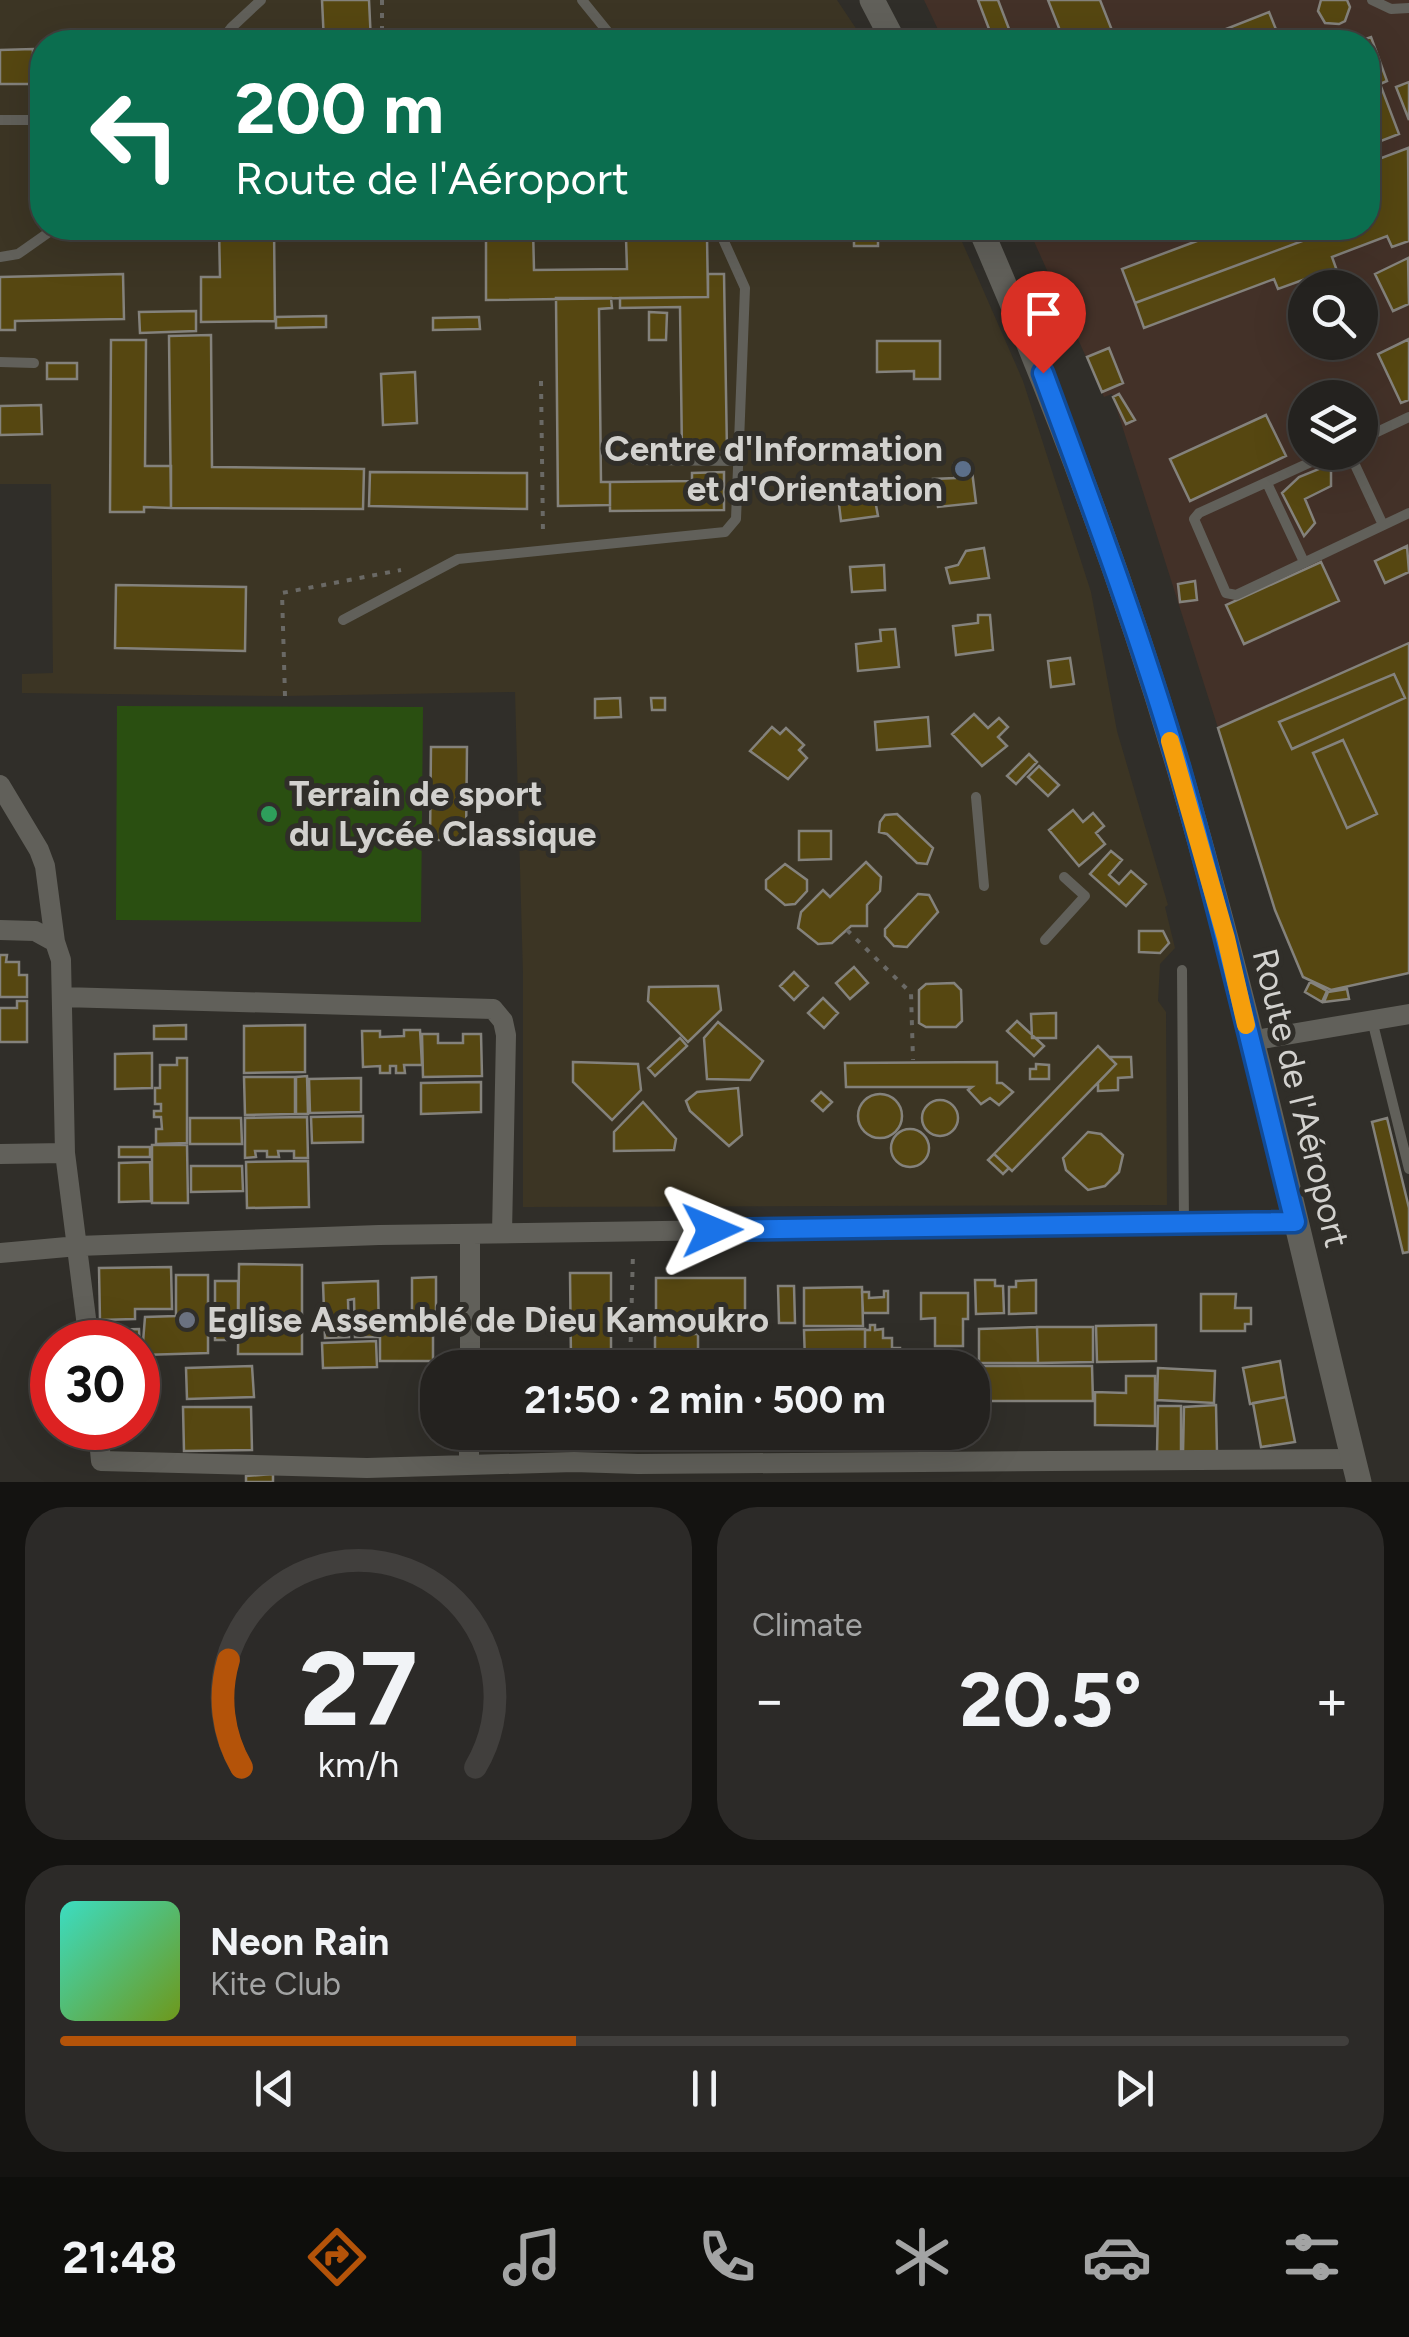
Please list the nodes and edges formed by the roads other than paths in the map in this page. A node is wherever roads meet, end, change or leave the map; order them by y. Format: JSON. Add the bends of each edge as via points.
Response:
{"nodes":[{"id":1,"x":261,"y":0,"type":"edge"},
{"id":2,"x":582,"y":0,"type":"edge"},
{"id":3,"x":872,"y":0,"type":"edge"},
{"id":4,"x":1372,"y":0,"type":"edge"},
{"id":5,"x":1409,"y":8,"type":"edge"},
{"id":6,"x":229,"y":30,"type":"edge"},
{"id":7,"x":606,"y":30,"type":"edge"},
{"id":8,"x":888,"y":30,"type":"edge"},
{"id":9,"x":0,"y":120,"type":"edge"},
{"id":10,"x":30,"y":120,"type":"edge"},
{"id":11,"x":38,"y":240,"type":"edge"},
{"id":12,"x":723,"y":240,"type":"edge"},
{"id":13,"x":985,"y":240,"type":"edge"},
{"id":14,"x":0,"y":257,"type":"edge"},
{"id":15,"x":0,"y":362,"type":"edge"},
{"id":16,"x":34,"y":363,"type":"dead end"},
{"id":17,"x":1409,"y":418,"type":"edge"},
{"id":18,"x":1378,"y":432,"type":"edge"},
{"id":19,"x":635,"y":460,"type":"dead end"},
{"id":20,"x":738,"y":461,"type":"junction"},
{"id":21,"x":1295,"y":470,"type":"edge"},
{"id":22,"x":1357,"y":470,"type":"edge"},
{"id":23,"x":1267,"y":483,"type":"junction"},
{"id":24,"x":1409,"y":513,"type":"edge"},
{"id":25,"x":1383,"y":525,"type":"junction"},
{"id":26,"x":1304,"y":562,"type":"junction"},
{"id":27,"x":342,"y":620,"type":"dead end"},
{"id":28,"x":0,"y":785,"type":"edge"},
{"id":29,"x":976,"y":797,"type":"dead end"},
{"id":30,"x":1064,"y":877,"type":"dead end"},
{"id":31,"x":984,"y":886,"type":"dead end"},
{"id":32,"x":0,"y":930,"type":"edge"},
{"id":33,"x":1045,"y":940,"type":"dead end"},
{"id":34,"x":55,"y":942,"type":"junction"},
{"id":35,"x":1182,"y":970,"type":"dead end"},
{"id":36,"x":62,"y":997,"type":"junction"},
{"id":37,"x":1409,"y":1014,"type":"edge"},
{"id":38,"x":1372,"y":1020,"type":"junction"},
{"id":39,"x":1250,"y":1041,"type":"junction"},
{"id":40,"x":65,"y":1153,"type":"junction"},
{"id":41,"x":0,"y":1154,"type":"edge"},
{"id":42,"x":1409,"y":1169,"type":"edge"},
{"id":43,"x":1295,"y":1222,"type":"junction"},
{"id":44,"x":1184,"y":1224,"type":"junction"},
{"id":45,"x":502,"y":1233,"type":"junction"},
{"id":46,"x":470,"y":1234,"type":"junction"},
{"id":47,"x":78,"y":1246,"type":"junction"},
{"id":48,"x":0,"y":1253,"type":"edge"},
{"id":49,"x":86,"y":1320,"type":"edge"},
{"id":50,"x":470,"y":1350,"type":"edge"},
{"id":51,"x":100,"y":1450,"type":"edge"},
{"id":52,"x":469,"y":1450,"type":"edge"},
{"id":53,"x":469,"y":1464,"type":"junction"},
{"id":54,"x":1356,"y":1471,"type":"edge"}],
"edges":[{"from":1,"to":6,"type":"lane"},
{"from":2,"to":7,"type":"lane"},
{"from":3,"to":8,"type":"main road"},
{"from":4,"to":5,"type":"lane"},
{"from":9,"to":10,"type":"lane"},
{"from":11,"to":14,"type":"lane"},
{"from":12,"to":20,"type":"lane","via":[[745,288]]},
{"from":13,"to":39,"type":"main road","name":"Route de l'Aéroport","via":[[1043,373],[1114,568],[1177,762]]},
{"from":15,"to":16,"type":"lane"},
{"from":17,"to":18,"type":"lane"},
{"from":19,"to":20,"type":"lane"},
{"from":20,"to":27,"type":"lane","via":[[736,519],[725,532],[458,560]]},
{"from":21,"to":23,"type":"lane"},
{"from":22,"to":25,"type":"lane"},
{"from":23,"to":26,"type":"lane"},
{"from":23,"to":26,"type":"lane","via":[[1194,519],[1226,593],[1236,595]]},
{"from":24,"to":25,"type":"lane"},
{"from":25,"to":26,"type":"lane"},
{"from":28,"to":34,"type":"street","via":[[40,850]]},
{"from":29,"to":31,"type":"lane"},
{"from":30,"to":33,"type":"lane","via":[[1085,896]]},
{"from":32,"to":34,"type":"street","via":[[35,931]]},
{"from":34,"to":36,"type":"street"},
{"from":35,"to":44,"type":"lane"},
{"from":36,"to":40,"type":"street"},
{"from":36,"to":45,"type":"street","via":[[493,1008],[506,1035]]},
{"from":37,"to":38,"type":"street"},
{"from":38,"to":39,"type":"street"},
{"from":38,"to":42,"type":"lane"},
{"from":39,"to":43,"type":"main road","name":"Route de l'Aéroport"},
{"from":40,"to":41,"type":"street"},
{"from":40,"to":47,"type":"street"},
{"from":43,"to":44,"type":"street"},
{"from":43,"to":54,"type":"main road","name":"Route de l'Aéroport"},
{"from":44,"to":45,"type":"street"},
{"from":45,"to":46,"type":"street"},
{"from":46,"to":47,"type":"street"},
{"from":46,"to":50,"type":"street"},
{"from":47,"to":48,"type":"street"},
{"from":47,"to":49,"type":"street"},
{"from":51,"to":53,"type":"street","via":[[101,1461]]},
{"from":52,"to":53,"type":"street"},
{"from":53,"to":54,"type":"street"}]}
